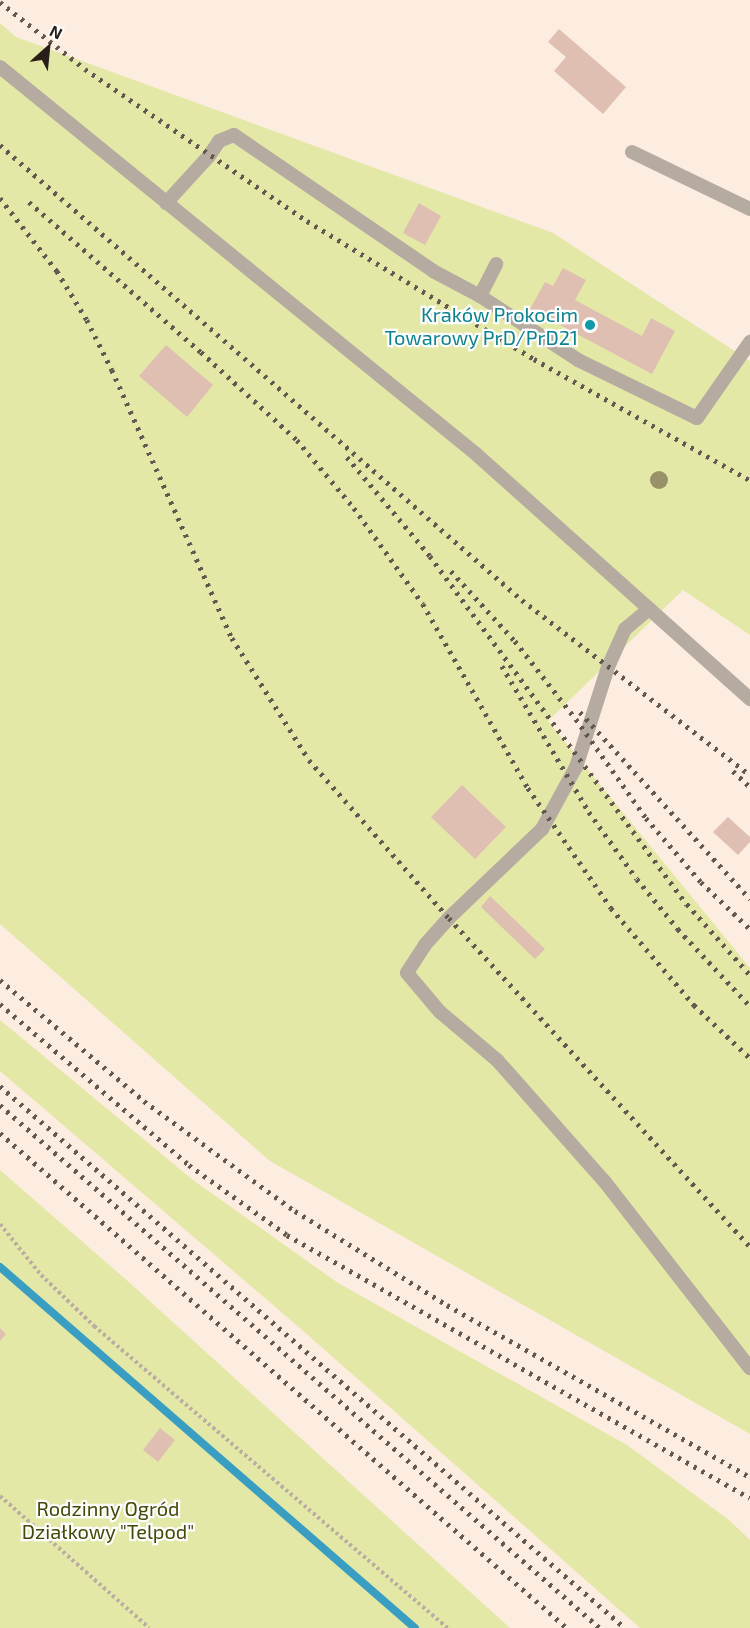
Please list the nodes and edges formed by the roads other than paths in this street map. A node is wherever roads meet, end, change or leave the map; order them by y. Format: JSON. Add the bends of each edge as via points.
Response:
{"nodes":[{"id":1,"x":0,"y":67,"type":"edge"},
{"id":2,"x":632,"y":152,"type":"dead end"},
{"id":3,"x":165,"y":203,"type":"junction"},
{"id":4,"x":750,"y":209,"type":"edge"},
{"id":5,"x":496,"y":264,"type":"dead end"},
{"id":6,"x":480,"y":296,"type":"junction"},
{"id":7,"x":750,"y":342,"type":"edge"},
{"id":8,"x":649,"y":609,"type":"junction"},
{"id":9,"x":750,"y":699,"type":"edge"},
{"id":10,"x":750,"y":1368,"type":"edge"}],
"edges":[{"from":1,"to":3,"type":"lane"},
{"from":2,"to":4,"type":"lane"},
{"from":3,"to":6,"type":"lane","via":[[219,141],[234,135],[433,271]]},
{"from":3,"to":8,"type":"lane","via":[[476,454]]},
{"from":5,"to":6,"type":"lane"},
{"from":6,"to":7,"type":"lane","via":[[578,360],[697,417]]},
{"from":8,"to":9,"type":"lane"},
{"from":8,"to":10,"type":"lane","via":[[625,629],[608,667],[576,767],[542,829],[449,918],[407,974],[440,1012],[497,1060],[605,1182]]}]}
